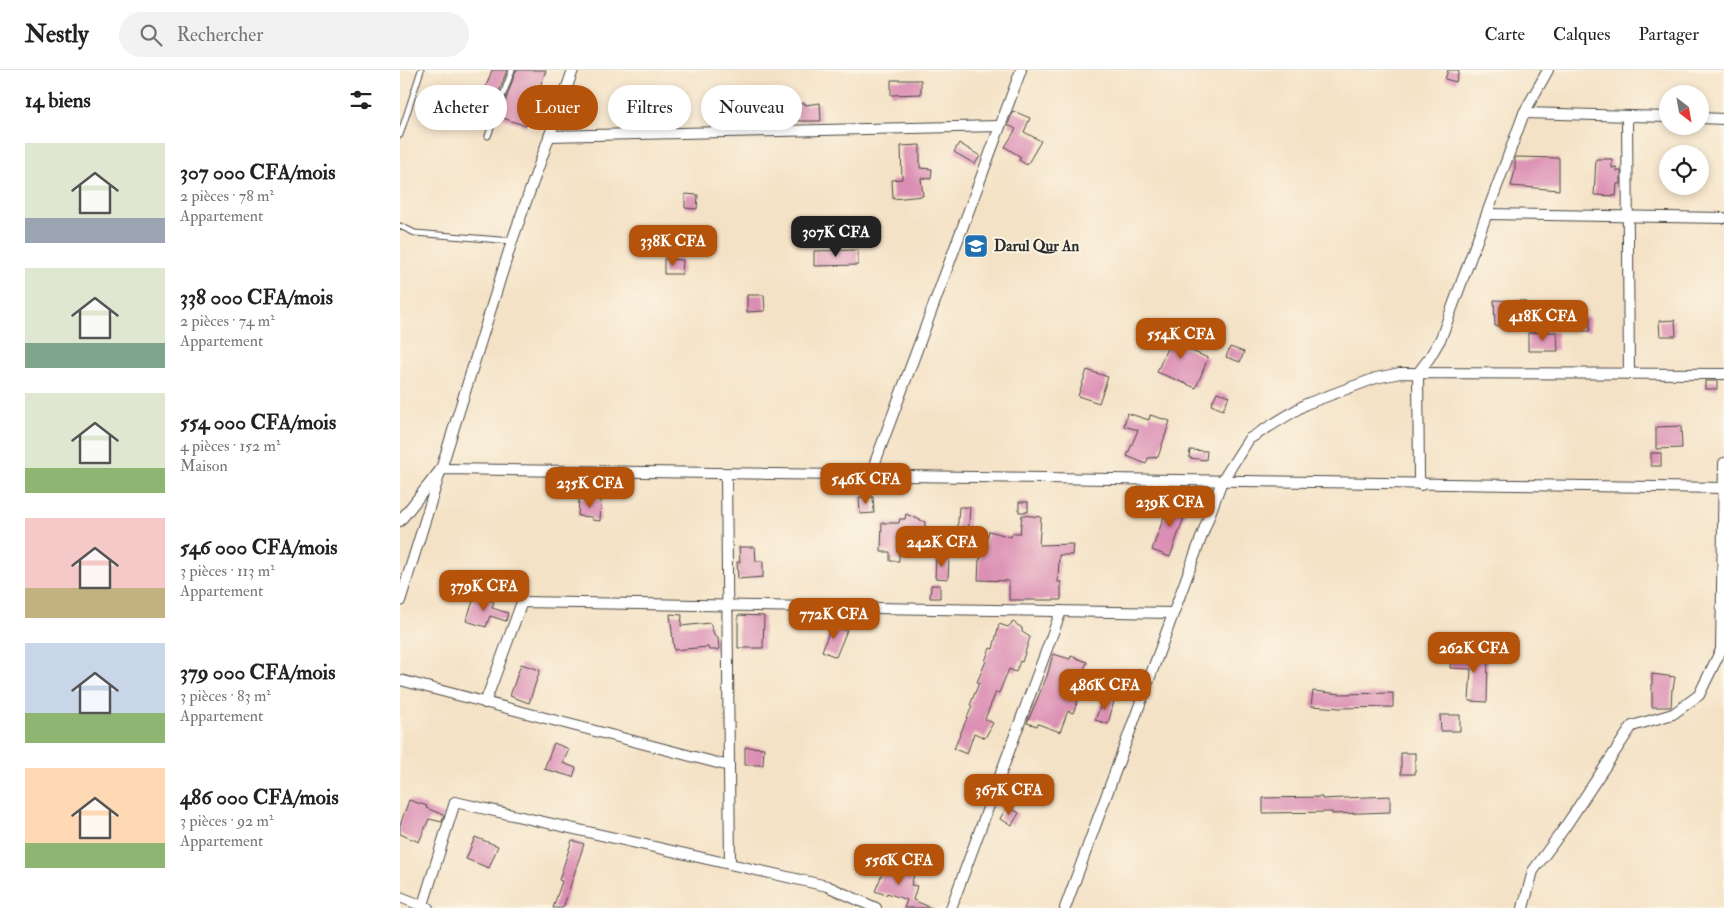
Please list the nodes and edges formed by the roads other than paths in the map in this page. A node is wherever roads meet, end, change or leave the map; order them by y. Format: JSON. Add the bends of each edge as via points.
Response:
{"nodes":[{"id":1,"x":421,"y":70,"type":"edge"},
{"id":2,"x":512,"y":70,"type":"edge"},
{"id":3,"x":573,"y":70,"type":"edge"},
{"id":4,"x":1021,"y":70,"type":"edge"},
{"id":5,"x":1548,"y":70,"type":"edge"},
{"id":6,"x":1524,"y":113,"type":"junction"},
{"id":7,"x":1627,"y":116,"type":"junction"},
{"id":8,"x":1659,"y":117,"type":"edge"},
{"id":9,"x":1709,"y":118,"type":"edge"},
{"id":10,"x":1724,"y":118,"type":"edge"},
{"id":11,"x":1000,"y":126,"type":"junction"},
{"id":12,"x":400,"y":135,"type":"edge"},
{"id":13,"x":488,"y":136,"type":"dead end"},
{"id":14,"x":549,"y":136,"type":"junction"},
{"id":15,"x":1487,"y":214,"type":"junction"},
{"id":16,"x":1628,"y":216,"type":"junction"},
{"id":17,"x":1724,"y":218,"type":"edge"},
{"id":18,"x":400,"y":226,"type":"edge"},
{"id":19,"x":512,"y":240,"type":"junction"},
{"id":20,"x":1418,"y":373,"type":"junction"},
{"id":21,"x":1629,"y":374,"type":"junction"},
{"id":22,"x":1724,"y":374,"type":"edge"},
{"id":23,"x":1724,"y":463,"type":"edge"},
{"id":24,"x":441,"y":469,"type":"junction"},
{"id":25,"x":726,"y":474,"type":"junction"},
{"id":26,"x":870,"y":476,"type":"junction"},
{"id":27,"x":1222,"y":481,"type":"junction"},
{"id":28,"x":1421,"y":485,"type":"junction"},
{"id":29,"x":1724,"y":488,"type":"edge"},
{"id":30,"x":400,"y":521,"type":"edge"},
{"id":31,"x":400,"y":601,"type":"edge"},
{"id":32,"x":1723,"y":602,"type":"edge"},
{"id":33,"x":728,"y":606,"type":"junction"},
{"id":34,"x":1061,"y":611,"type":"junction"},
{"id":35,"x":1174,"y":613,"type":"junction"},
{"id":36,"x":1722,"y":653,"type":"edge"},
{"id":37,"x":400,"y":680,"type":"edge"},
{"id":38,"x":486,"y":703,"type":"junction"},
{"id":39,"x":729,"y":766,"type":"junction"},
{"id":40,"x":730,"y":864,"type":"junction"},
{"id":41,"x":400,"y":897,"type":"edge"},
{"id":42,"x":425,"y":907,"type":"edge"},
{"id":43,"x":876,"y":908,"type":"edge"},
{"id":44,"x":950,"y":908,"type":"edge"},
{"id":45,"x":1065,"y":908,"type":"edge"},
{"id":46,"x":1523,"y":908,"type":"edge"}],
"edges":[{"from":1,"to":12,"type":"lane"},
{"from":2,"to":13,"type":"lane"},
{"from":3,"to":14,"type":"street"},
{"from":4,"to":11,"type":"street"},
{"from":5,"to":6,"type":"street"},
{"from":6,"to":7,"type":"street"},
{"from":6,"to":15,"type":"street"},
{"from":7,"to":8,"type":"street"},
{"from":7,"to":16,"type":"street"},
{"from":9,"to":10,"type":"street"},
{"from":11,"to":14,"type":"street"},
{"from":11,"to":26,"type":"street"},
{"from":14,"to":19,"type":"street"},
{"from":15,"to":16,"type":"street"},
{"from":15,"to":20,"type":"street","via":[[1441,338]]},
{"from":16,"to":17,"type":"street"},
{"from":16,"to":21,"type":"street"},
{"from":18,"to":19,"type":"lane","via":[[415,233]]},
{"from":19,"to":24,"type":"street"},
{"from":20,"to":21,"type":"street"},
{"from":20,"to":27,"type":"street","via":[[1376,378],[1306,404],[1250,439]]},
{"from":20,"to":28,"type":"street"},
{"from":21,"to":22,"type":"street"},
{"from":23,"to":29,"type":"street"},
{"from":24,"to":25,"type":"street"},
{"from":24,"to":30,"type":"street"},
{"from":24,"to":31,"type":"street"},
{"from":25,"to":26,"type":"street"},
{"from":25,"to":33,"type":"street"},
{"from":26,"to":27,"type":"street"},
{"from":27,"to":28,"type":"street"},
{"from":27,"to":35,"type":"street"},
{"from":28,"to":29,"type":"street"},
{"from":29,"to":32,"type":"street"},
{"from":32,"to":36,"type":"street"},
{"from":33,"to":34,"type":"street"},
{"from":33,"to":38,"type":"street","via":[[522,602]]},
{"from":33,"to":39,"type":"street"},
{"from":34,"to":35,"type":"street"},
{"from":34,"to":44,"type":"street"},
{"from":35,"to":45,"type":"street"},
{"from":36,"to":46,"type":"street","via":[[1699,695],[1673,714],[1632,726],[1533,871]]},
{"from":37,"to":38,"type":"street"},
{"from":38,"to":39,"type":"street"},
{"from":39,"to":40,"type":"street"},
{"from":40,"to":42,"type":"street","via":[[455,802]]},
{"from":40,"to":43,"type":"street","via":[[827,886]]},
{"from":41,"to":42,"type":"street"}]}
